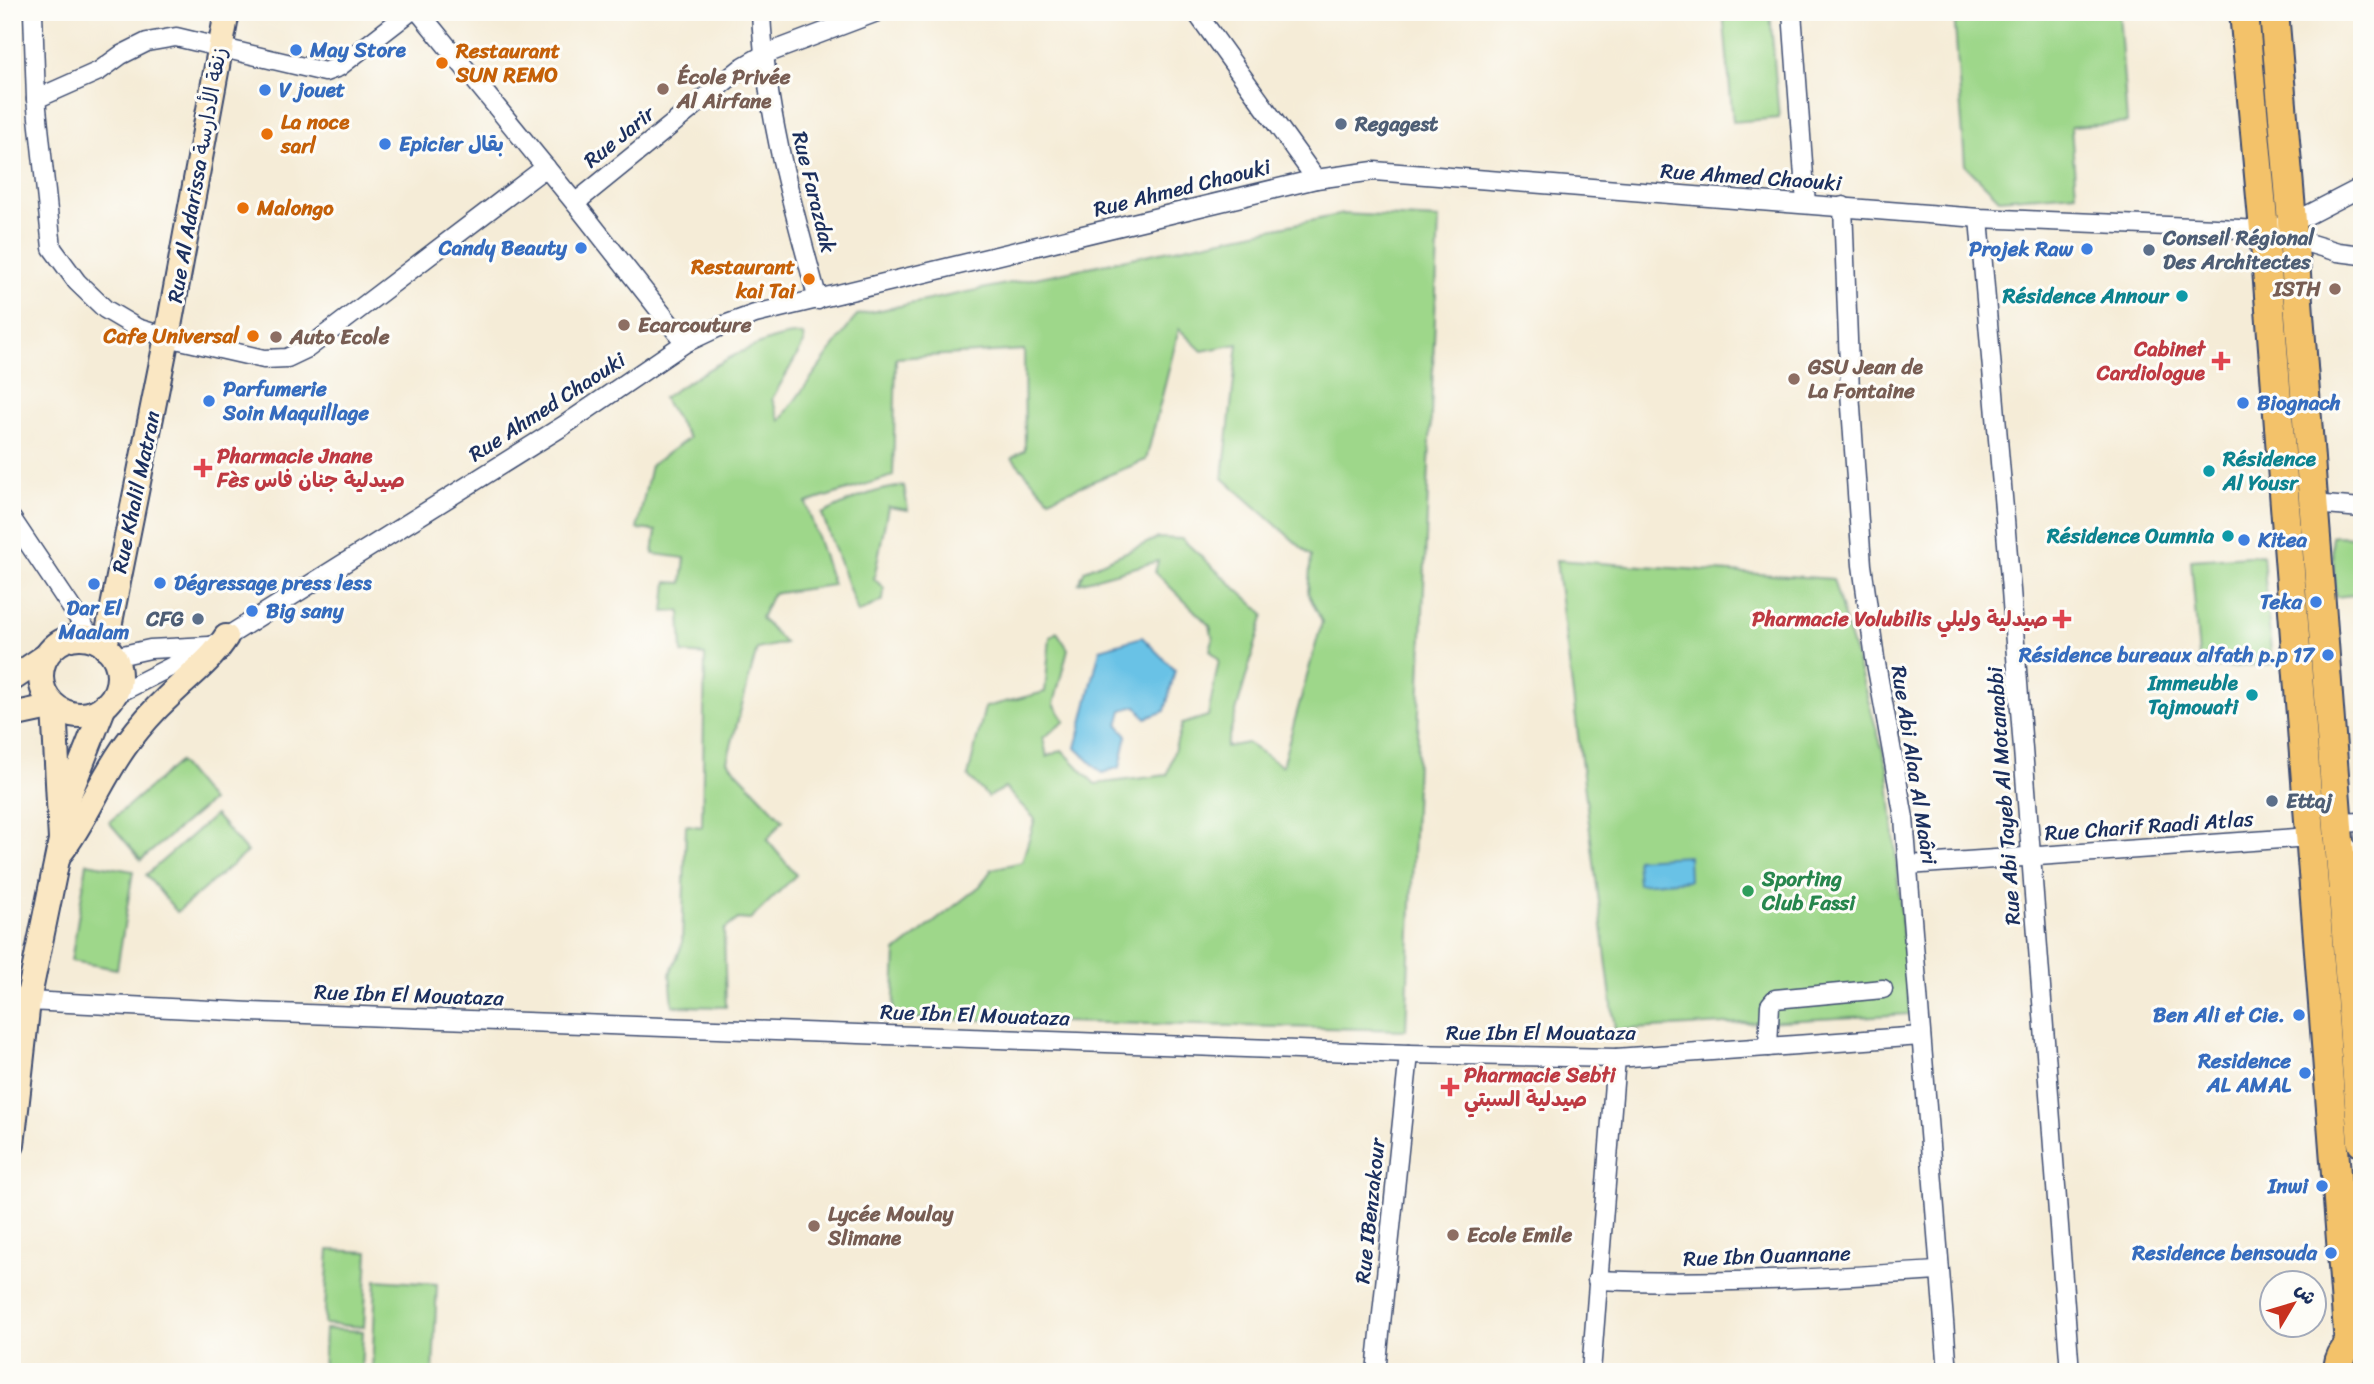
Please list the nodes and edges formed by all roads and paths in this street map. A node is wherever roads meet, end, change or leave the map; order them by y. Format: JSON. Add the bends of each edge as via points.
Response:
{"nodes":[{"id":1,"x":33,"y":12,"type":"edge"},
{"id":2,"x":227,"y":12,"type":"edge"},
{"id":3,"x":411,"y":12,"type":"edge"},
{"id":4,"x":419,"y":12,"type":"edge"},
{"id":5,"x":761,"y":12,"type":"edge"},
{"id":6,"x":877,"y":12,"type":"edge"},
{"id":7,"x":1196,"y":12,"type":"edge"},
{"id":8,"x":1793,"y":12,"type":"edge"},
{"id":9,"x":2244,"y":12,"type":"edge"},
{"id":10,"x":2274,"y":12,"type":"edge"},
{"id":11,"x":220,"y":46,"type":"junction"},
{"id":12,"x":763,"y":55,"type":"junction"},
{"id":13,"x":36,"y":99,"type":"junction"},
{"id":14,"x":546,"y":167,"type":"junction"},
{"id":15,"x":1316,"y":178,"type":"junction"},
{"id":16,"x":2362,"y":187,"type":"edge"},
{"id":17,"x":575,"y":203,"type":"junction"},
{"id":18,"x":1806,"y":204,"type":"junction"},
{"id":19,"x":1843,"y":206,"type":"junction"},
{"id":20,"x":1979,"y":218,"type":"junction"},
{"id":21,"x":2263,"y":230,"type":"junction"},
{"id":22,"x":2293,"y":230,"type":"junction"},
{"id":23,"x":2362,"y":255,"type":"edge"},
{"id":24,"x":818,"y":300,"type":"junction"},
{"id":25,"x":167,"y":337,"type":"junction"},
{"id":26,"x":685,"y":343,"type":"junction"},
{"id":27,"x":2312,"y":504,"type":"junction"},
{"id":28,"x":2362,"y":508,"type":"edge"},
{"id":29,"x":12,"y":519,"type":"edge"},
{"id":30,"x":219,"y":641,"type":"junction"},
{"id":31,"x":104,"y":648,"type":"junction"},
{"id":32,"x":46,"y":656,"type":"junction"},
{"id":33,"x":12,"y":679,"type":"edge"},
{"id":34,"x":109,"y":701,"type":"junction"},
{"id":35,"x":54,"y":706,"type":"junction"},
{"id":36,"x":12,"y":715,"type":"edge"},
{"id":37,"x":61,"y":814,"type":"junction"},
{"id":38,"x":2346,"y":827,"type":"edge"},
{"id":39,"x":2309,"y":837,"type":"junction"},
{"id":40,"x":57,"y":858,"type":"junction"},
{"id":41,"x":2030,"y":858,"type":"junction"},
{"id":42,"x":1908,"y":865,"type":"junction"},
{"id":43,"x":2362,"y":866,"type":"edge"},
{"id":44,"x":1883,"y":989,"type":"dead end"},
{"id":45,"x":28,"y":1001,"type":"junction"},
{"id":46,"x":1921,"y":1036,"type":"junction"},
{"id":47,"x":1768,"y":1047,"type":"junction"},
{"id":48,"x":1409,"y":1054,"type":"junction"},
{"id":49,"x":1616,"y":1058,"type":"junction"},
{"id":50,"x":2358,"y":1058,"type":"edge"},
{"id":51,"x":2362,"y":1143,"type":"edge"},
{"id":52,"x":12,"y":1145,"type":"edge"},
{"id":53,"x":1939,"y":1271,"type":"junction"},
{"id":54,"x":1597,"y":1280,"type":"junction"},
{"id":55,"x":2355,"y":1341,"type":"edge"},
{"id":56,"x":1376,"y":1372,"type":"edge"},
{"id":57,"x":1591,"y":1372,"type":"edge"},
{"id":58,"x":1948,"y":1372,"type":"edge"},
{"id":59,"x":2070,"y":1372,"type":"edge"},
{"id":60,"x":2338,"y":1372,"type":"edge"}],
"edges":[{"from":1,"to":13,"type":"street"},
{"from":2,"to":11,"type":"street","name":"Rue Al Adarissa زنقة الأدارسة"},
{"from":3,"to":11,"type":"street","via":[[339,67],[325,72]]},
{"from":4,"to":14,"type":"street"},
{"from":5,"to":12,"type":"street","name":"Rue Farazdak"},
{"from":6,"to":12,"type":"street","name":"Rue Jarir"},
{"from":7,"to":15,"type":"street"},
{"from":8,"to":18,"type":"street"},
{"from":9,"to":21,"type":"main road"},
{"from":10,"to":22,"type":"main road"},
{"from":11,"to":13,"type":"street","via":[[176,37],[147,42],[99,71]]},
{"from":11,"to":25,"type":"street","name":"Rue Al Adarissa زنقة الأدارسة"},
{"from":12,"to":17,"type":"street","name":"Rue Jarir"},
{"from":12,"to":24,"type":"street","name":"Rue Farazdak","via":[[780,159]]},
{"from":13,"to":25,"type":"street","via":[[52,248],[105,309],[137,328]]},
{"from":14,"to":17,"type":"street"},
{"from":14,"to":25,"type":"street","via":[[308,348],[287,358],[264,359]]},
{"from":15,"to":18,"type":"street","name":"Rue Ahmed Chaouki","via":[[1391,172]]},
{"from":15,"to":24,"type":"street","name":"Rue Ahmed Chaouki"},
{"from":16,"to":22,"type":"street"},
{"from":17,"to":26,"type":"street"},
{"from":18,"to":19,"type":"street","name":"Rue Ahmed Chaouki"},
{"from":19,"to":20,"type":"street","name":"Rue Ahmed Chaouki"},
{"from":19,"to":42,"type":"street","name":"Rue Abi Alaa Al Maâri","via":[[1862,565]]},
{"from":20,"to":21,"type":"street","name":"Rue Ahmed Chaouki"},
{"from":20,"to":41,"type":"street","name":"Rue Abi Tayeb Al Motanabbi"},
{"from":21,"to":22,"type":"street","name":"Rue Ahmed Chaouki"},
{"from":21,"to":39,"type":"main road"},
{"from":22,"to":23,"type":"street","name":"Rue Ahmed Chaouki","via":[[2339,252]]},
{"from":22,"to":27,"type":"main road"},
{"from":24,"to":26,"type":"street","name":"Rue Ahmed Chaouki","via":[[755,314]]},
{"from":25,"to":31,"type":"street","name":"Rue Khalil Matran"},
{"from":26,"to":30,"type":"street","name":"Rue Ahmed Chaouki","via":[[563,426]]},
{"from":27,"to":28,"type":"street"},
{"from":27,"to":38,"type":"main road"},
{"from":29,"to":31,"type":"street"},
{"from":30,"to":31,"type":"street","name":"Rue Ahmed Chaouki","via":[[150,649]]},
{"from":30,"to":34,"type":"street","name":"Rue Ahmed Chaouki"},
{"from":30,"to":40,"type":"street","via":[[217,651],[166,698],[126,744]]},
{"from":31,"to":32,"type":"street","via":[[80,637],[66,639]]},
{"from":31,"to":34,"type":"street","via":[[118,670],[118,684]]},
{"from":32,"to":33,"type":"street"},
{"from":32,"to":35,"type":"street","via":[[41,682]]},
{"from":34,"to":35,"type":"street","via":[[93,713],[79,715]]},
{"from":34,"to":37,"type":"street"},
{"from":35,"to":36,"type":"street"},
{"from":35,"to":37,"type":"street"},
{"from":37,"to":40,"type":"street"},
{"from":38,"to":43,"type":"street"},
{"from":38,"to":50,"type":"main road"},
{"from":39,"to":41,"type":"street","name":"Rue Charif Raadi Atlas"},
{"from":39,"to":55,"type":"main road"},
{"from":40,"to":45,"type":"street"},
{"from":41,"to":42,"type":"street","name":"Rue Charif Raadi Atlas"},
{"from":41,"to":59,"type":"street","name":"Rue Abi Tayeb Al Motanabbi"},
{"from":42,"to":46,"type":"street","name":"Rue Abi Alaa Al Maâri"},
{"from":44,"to":47,"type":"street","via":[[1775,999],[1770,1005]]},
{"from":45,"to":48,"type":"street","name":"Rue Ibn El Mouataza"},
{"from":45,"to":52,"type":"street"},
{"from":46,"to":47,"type":"street","name":"Rue Ibn El Mouataza"},
{"from":46,"to":53,"type":"street","name":"Rue Abi Alaa Al Maâri"},
{"from":47,"to":49,"type":"street","name":"Rue Ibn El Mouataza"},
{"from":48,"to":49,"type":"street","name":"Rue Ibn El Mouataza"},
{"from":48,"to":56,"type":"street","name":"Rue IBenzakour"},
{"from":49,"to":54,"type":"street"},
{"from":50,"to":51,"type":"main road"},
{"from":53,"to":54,"type":"street","name":"Rue Ibn Ouannane","via":[[1769,1281]]},
{"from":53,"to":58,"type":"street","name":"Rue Abi Alaa Al Maâri"},
{"from":54,"to":57,"type":"street"},
{"from":55,"to":60,"type":"main road","via":[[2340,1359]]}]}
